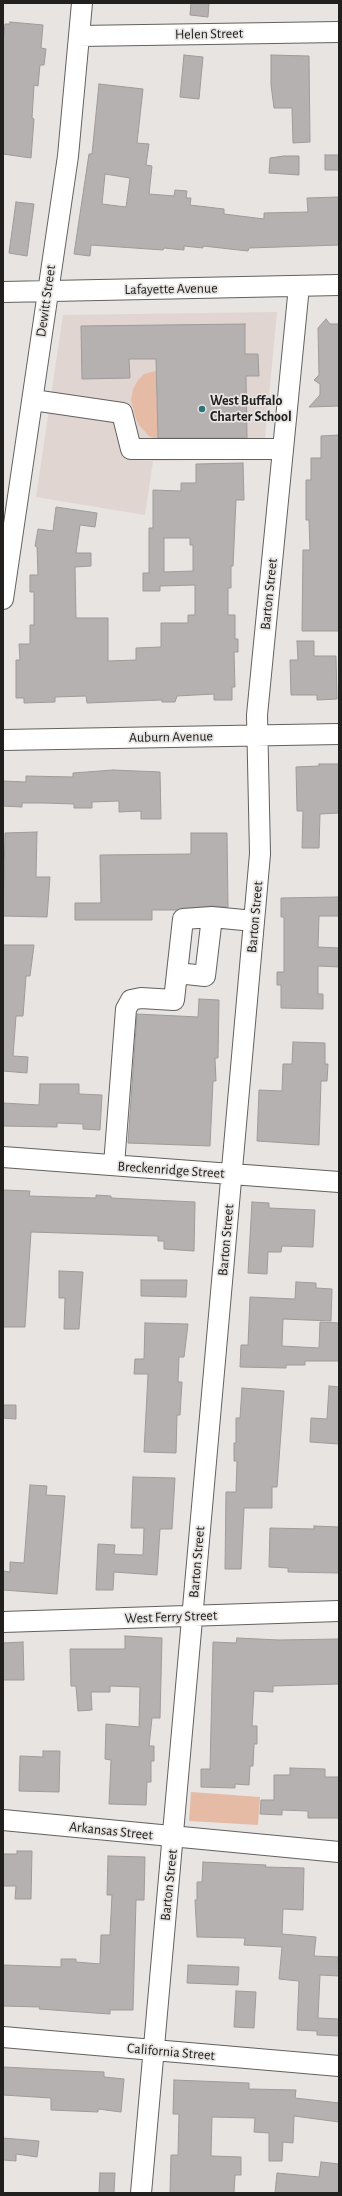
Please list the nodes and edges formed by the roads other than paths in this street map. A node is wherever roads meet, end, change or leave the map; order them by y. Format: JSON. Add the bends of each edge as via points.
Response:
{"nodes":[{"id":1,"x":82,"y":3,"type":"edge"},
{"id":2,"x":339,"y":32,"type":"edge"},
{"id":3,"x":79,"y":36,"type":"junction"},
{"id":4,"x":339,"y":285,"type":"edge"},
{"id":5,"x":299,"y":286,"type":"junction"},
{"id":6,"x":47,"y":291,"type":"junction"},
{"id":7,"x":3,"y":292,"type":"edge"},
{"id":8,"x":33,"y":400,"type":"junction"},
{"id":9,"x":283,"y":449,"type":"junction"},
{"id":10,"x":3,"y":599,"type":"edge"},
{"id":11,"x":339,"y":734,"type":"edge"},
{"id":12,"x":257,"y":736,"type":"junction"},
{"id":13,"x":3,"y":740,"type":"edge"},
{"id":14,"x":212,"y":917,"type":"junction"},
{"id":15,"x":254,"y":921,"type":"junction"},
{"id":16,"x":177,"y":973,"type":"junction"},
{"id":17,"x":3,"y":1157,"type":"edge"},
{"id":18,"x":114,"y":1166,"type":"junction"},
{"id":19,"x":232,"y":1174,"type":"junction"},
{"id":20,"x":339,"y":1182,"type":"edge"},
{"id":21,"x":339,"y":1611,"type":"edge"},
{"id":22,"x":192,"y":1616,"type":"junction"},
{"id":23,"x":3,"y":1622,"type":"edge"},
{"id":24,"x":3,"y":1820,"type":"edge"},
{"id":25,"x":174,"y":1838,"type":"junction"},
{"id":26,"x":339,"y":1852,"type":"edge"},
{"id":27,"x":3,"y":2037,"type":"edge"},
{"id":28,"x":153,"y":2050,"type":"junction"},
{"id":29,"x":339,"y":2066,"type":"edge"},
{"id":30,"x":140,"y":2193,"type":"edge"}],
"edges":[{"from":1,"to":3,"type":"street","name":"Dewitt Street"},
{"from":2,"to":3,"type":"street","name":"Helen Street"},
{"from":3,"to":6,"type":"street","name":"Dewitt Street","via":[[68,156]]},
{"from":4,"to":5,"type":"street","name":"Lafayette Avenue"},
{"from":5,"to":6,"type":"street","name":"Lafayette Avenue"},
{"from":5,"to":9,"type":"street","name":"Barton Street"},
{"from":6,"to":7,"type":"street","name":"Lafayette Avenue"},
{"from":6,"to":8,"type":"street","name":"Dewitt Street"},
{"from":8,"to":9,"type":"street","via":[[122,413],[131,449]]},
{"from":8,"to":10,"type":"street","name":"Dewitt Street"},
{"from":9,"to":12,"type":"street","name":"Barton Street"},
{"from":11,"to":12,"type":"street","name":"Auburn Avenue"},
{"from":12,"to":13,"type":"street","name":"Auburn Avenue"},
{"from":12,"to":15,"type":"street","name":"Barton Street","via":[[260,854]]},
{"from":14,"to":15,"type":"street"},
{"from":14,"to":16,"type":"street","via":[[183,918]]},
{"from":14,"to":16,"type":"street","via":[[205,976]]},
{"from":15,"to":19,"type":"street","name":"Barton Street"},
{"from":16,"to":18,"type":"street","via":[[174,1000],[141,998],[131,1000],[126,1009]]},
{"from":17,"to":18,"type":"street","name":"Breckenridge Street"},
{"from":18,"to":19,"type":"street","name":"Breckenridge Street"},
{"from":19,"to":20,"type":"street","name":"Breckenridge Street"},
{"from":19,"to":22,"type":"street","name":"Barton Street"},
{"from":21,"to":22,"type":"street","name":"West Ferry Street"},
{"from":22,"to":23,"type":"street","name":"West Ferry Street"},
{"from":22,"to":25,"type":"street","name":"Barton Street"},
{"from":24,"to":25,"type":"street","name":"Arkansas Street"},
{"from":25,"to":26,"type":"street","name":"Arkansas Street"},
{"from":25,"to":28,"type":"street","name":"Barton Street"},
{"from":27,"to":28,"type":"street","name":"California Street"},
{"from":28,"to":29,"type":"street","name":"California Street"},
{"from":28,"to":30,"type":"street","name":"Barton Street"}]}
